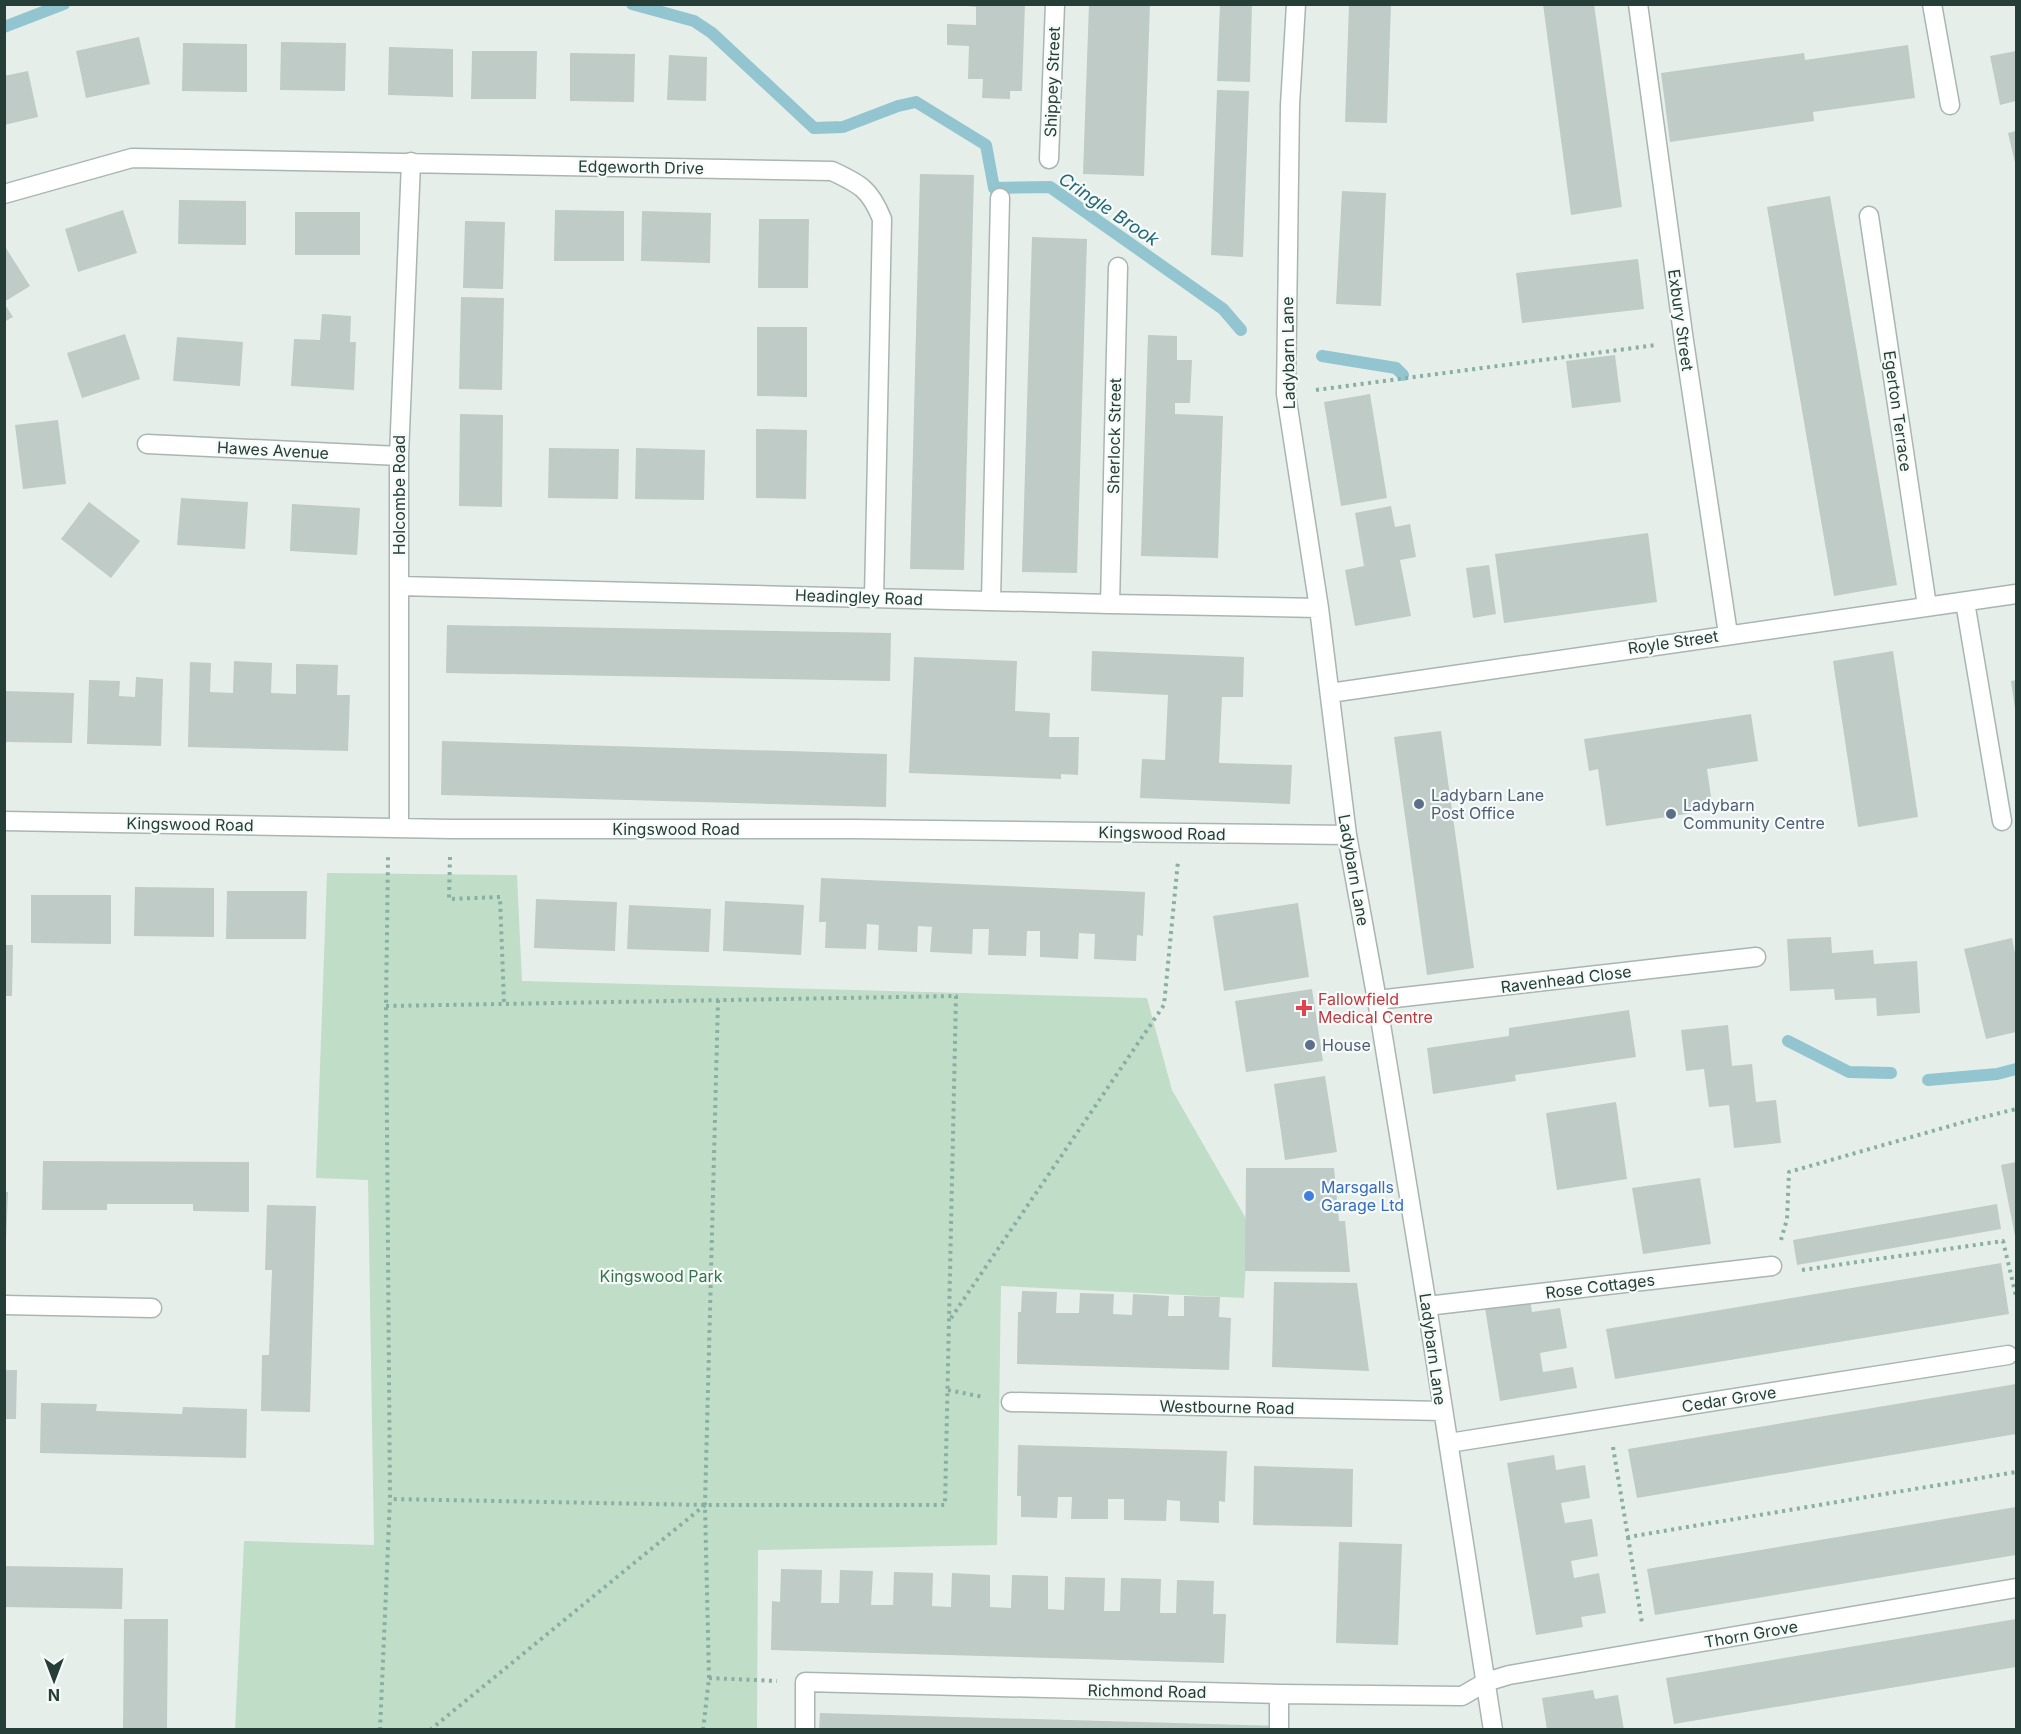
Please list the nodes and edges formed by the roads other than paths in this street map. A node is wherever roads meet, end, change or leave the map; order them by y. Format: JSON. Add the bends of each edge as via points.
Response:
{"nodes":[{"id":1,"x":1055,"y":4,"type":"edge"},
{"id":2,"x":1296,"y":4,"type":"edge"},
{"id":3,"x":1638,"y":4,"type":"edge"},
{"id":4,"x":1932,"y":4,"type":"edge"},
{"id":5,"x":1950,"y":105,"type":"dead end"},
{"id":6,"x":1049,"y":159,"type":"dead end"},
{"id":7,"x":411,"y":162,"type":"junction"},
{"id":8,"x":4,"y":194,"type":"edge"},
{"id":9,"x":999,"y":198,"type":"dead end"},
{"id":10,"x":1869,"y":216,"type":"dead end"},
{"id":11,"x":1118,"y":267,"type":"dead end"},
{"id":12,"x":147,"y":444,"type":"dead end"},
{"id":13,"x":399,"y":456,"type":"junction"},
{"id":14,"x":399,"y":586,"type":"junction"},
{"id":15,"x":2016,"y":594,"type":"edge"},
{"id":16,"x":874,"y":598,"type":"junction"},
{"id":17,"x":991,"y":601,"type":"junction"},
{"id":18,"x":1965,"y":602,"type":"junction"},
{"id":19,"x":1110,"y":604,"type":"junction"},
{"id":20,"x":1927,"y":606,"type":"junction"},
{"id":21,"x":1319,"y":608,"type":"junction"},
{"id":22,"x":1728,"y":634,"type":"junction"},
{"id":23,"x":1330,"y":693,"type":"junction"},
{"id":24,"x":4,"y":821,"type":"edge"},
{"id":25,"x":2002,"y":821,"type":"dead end"},
{"id":26,"x":394,"y":828,"type":"junction"},
{"id":27,"x":1347,"y":835,"type":"junction"},
{"id":28,"x":1756,"y":957,"type":"dead end"},
{"id":29,"x":1377,"y":1000,"type":"junction"},
{"id":30,"x":1772,"y":1266,"type":"road end"},
{"id":31,"x":4,"y":1305,"type":"edge"},
{"id":32,"x":1427,"y":1306,"type":"junction"},
{"id":33,"x":152,"y":1308,"type":"dead end"},
{"id":34,"x":2008,"y":1356,"type":"dead end"},
{"id":35,"x":1011,"y":1402,"type":"dead end"},
{"id":36,"x":1443,"y":1412,"type":"junction"},
{"id":37,"x":1449,"y":1443,"type":"junction"},
{"id":38,"x":2016,"y":1588,"type":"edge"},
{"id":39,"x":1486,"y":1682,"type":"junction"},
{"id":40,"x":1279,"y":1694,"type":"junction"},
{"id":41,"x":805,"y":1730,"type":"edge"},
{"id":42,"x":1279,"y":1730,"type":"edge"},
{"id":43,"x":1493,"y":1730,"type":"edge"}],
"edges":[{"from":1,"to":6,"type":"street","name":"Shippey Street"},
{"from":2,"to":21,"type":"street","name":"Ladybarn Lane","via":[[1290,105],[1286,394]]},
{"from":3,"to":22,"type":"street","name":"Exbury Street"},
{"from":4,"to":5,"type":"street"},
{"from":7,"to":8,"type":"street","name":"Edgeworth Drive","via":[[132,158]]},
{"from":7,"to":13,"type":"street","name":"Holcombe Road"},
{"from":7,"to":16,"type":"street","name":"Edgeworth Drive","via":[[832,171],[858,183],[875,201],[882,219]]},
{"from":9,"to":17,"type":"street"},
{"from":10,"to":20,"type":"street","name":"Egerton Terrace"},
{"from":11,"to":19,"type":"street","name":"Sherlock Street"},
{"from":12,"to":13,"type":"street","name":"Hawes Avenue"},
{"from":13,"to":14,"type":"street","name":"Holcombe Road"},
{"from":14,"to":16,"type":"street","name":"Headingley Road"},
{"from":14,"to":26,"type":"street","name":"Holcombe Road"},
{"from":15,"to":18,"type":"street","name":"Royle Street"},
{"from":16,"to":17,"type":"street","name":"Headingley Road"},
{"from":17,"to":19,"type":"street","name":"Headingley Road"},
{"from":18,"to":20,"type":"street","name":"Royle Street"},
{"from":18,"to":25,"type":"street"},
{"from":19,"to":21,"type":"street","name":"Headingley Road"},
{"from":20,"to":22,"type":"street","name":"Royle Street"},
{"from":21,"to":23,"type":"street","name":"Ladybarn Lane"},
{"from":22,"to":23,"type":"street","name":"Royle Street"},
{"from":23,"to":27,"type":"street","name":"Ladybarn Lane"},
{"from":24,"to":26,"type":"street","name":"Kingswood Road"},
{"from":26,"to":27,"type":"street","name":"Kingswood Road"},
{"from":27,"to":29,"type":"street","name":"Ladybarn Lane"},
{"from":28,"to":29,"type":"street","name":"Ravenhead Close"},
{"from":29,"to":32,"type":"street","name":"Ladybarn Lane"},
{"from":30,"to":32,"type":"street","name":"Rose Cottages"},
{"from":31,"to":33,"type":"street"},
{"from":32,"to":36,"type":"street","name":"Ladybarn Lane"},
{"from":34,"to":37,"type":"street","name":"Cedar Grove"},
{"from":35,"to":36,"type":"street","name":"Westbourne Road"},
{"from":36,"to":37,"type":"street","name":"Ladybarn Lane"},
{"from":37,"to":39,"type":"street","name":"Ladybarn Lane"},
{"from":38,"to":39,"type":"street","name":"Thorn Grove"},
{"from":39,"to":40,"type":"street","name":"Richmond Road","via":[[1462,1696]]},
{"from":39,"to":43,"type":"street","name":"Ladybarn Lane"},
{"from":40,"to":41,"type":"street","name":"Richmond Road","via":[[805,1682]]},
{"from":40,"to":42,"type":"street"}]}
